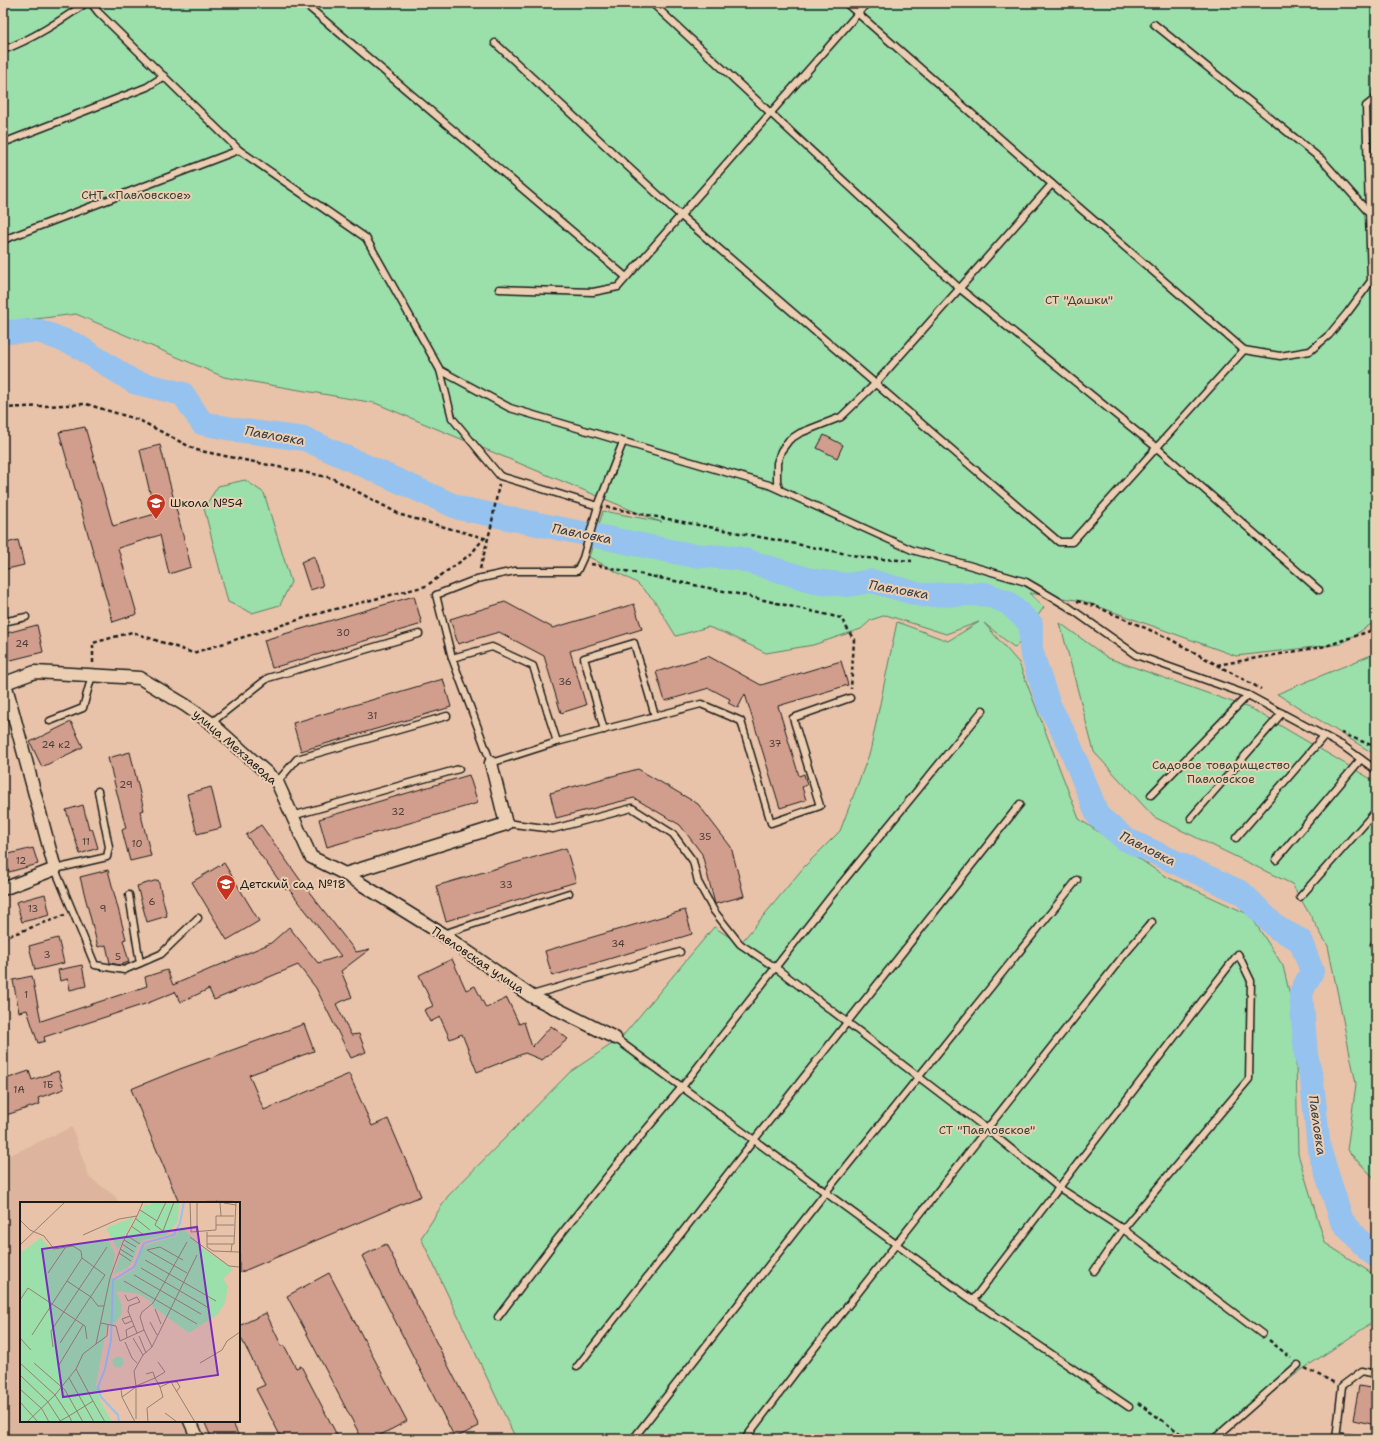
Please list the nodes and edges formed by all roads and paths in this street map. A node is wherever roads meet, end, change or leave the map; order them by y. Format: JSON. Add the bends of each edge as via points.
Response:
{"nodes":[{"id":1,"x":86,"y":3,"type":"edge"},
{"id":2,"x":91,"y":3,"type":"edge"},
{"id":3,"x":304,"y":3,"type":"edge"},
{"id":4,"x":652,"y":3,"type":"edge"},
{"id":5,"x":846,"y":3,"type":"edge"},
{"id":6,"x":867,"y":3,"type":"edge"},
{"id":7,"x":858,"y":13,"type":"junction"},
{"id":8,"x":1154,"y":24,"type":"dead end"},
{"id":9,"x":495,"y":43,"type":"dead end"},
{"id":10,"x":3,"y":50,"type":"edge"},
{"id":11,"x":164,"y":76,"type":"junction"},
{"id":12,"x":1376,"y":98,"type":"edge"},
{"id":13,"x":770,"y":113,"type":"junction"},
{"id":14,"x":3,"y":143,"type":"edge"},
{"id":15,"x":239,"y":150,"type":"junction"},
{"id":16,"x":1052,"y":184,"type":"junction"},
{"id":17,"x":1369,"y":213,"type":"junction"},
{"id":18,"x":681,"y":216,"type":"junction"},
{"id":19,"x":3,"y":240,"type":"edge"},
{"id":20,"x":626,"y":277,"type":"junction"},
{"id":21,"x":959,"y":288,"type":"junction"},
{"id":22,"x":499,"y":289,"type":"dead end"},
{"id":23,"x":1244,"y":350,"type":"junction"},
{"id":24,"x":440,"y":370,"type":"junction"},
{"id":25,"x":875,"y":384,"type":"junction"},
{"id":26,"x":3,"y":408,"type":"edge"},
{"id":27,"x":624,"y":442,"type":"junction"},
{"id":28,"x":1157,"y":448,"type":"junction"},
{"id":29,"x":779,"y":489,"type":"junction"},
{"id":30,"x":498,"y":496,"type":"dead end"},
{"id":31,"x":598,"y":506,"type":"junction"},
{"id":32,"x":484,"y":538,"type":"junction"},
{"id":33,"x":488,"y":539,"type":"junction"},
{"id":34,"x":582,"y":560,"type":"junction"},
{"id":35,"x":914,"y":561,"type":"dead end"},
{"id":36,"x":477,"y":579,"type":"junction"},
{"id":37,"x":1319,"y":590,"type":"dead end"},
{"id":38,"x":1073,"y":600,"type":"dead end"},
{"id":39,"x":26,"y":617,"type":"dead end"},
{"id":40,"x":3,"y":622,"type":"edge"},
{"id":41,"x":1376,"y":629,"type":"edge"},
{"id":42,"x":419,"y":634,"type":"dead end"},
{"id":43,"x":452,"y":658,"type":"junction"},
{"id":44,"x":1216,"y":665,"type":"junction"},
{"id":45,"x":92,"y":675,"type":"junction"},
{"id":46,"x":4,"y":683,"type":"edge"},
{"id":47,"x":1261,"y":689,"type":"dead end"},
{"id":48,"x":1248,"y":696,"type":"junction"},
{"id":49,"x":850,"y":698,"type":"joint"},
{"id":50,"x":983,"y":710,"type":"dead end"},
{"id":51,"x":1282,"y":713,"type":"junction"},
{"id":52,"x":447,"y":716,"type":"dead end"},
{"id":53,"x":655,"y":716,"type":"junction"},
{"id":54,"x":50,"y":721,"type":"dead end"},
{"id":55,"x":210,"y":723,"type":"junction"},
{"id":56,"x":604,"y":730,"type":"junction"},
{"id":57,"x":1337,"y":731,"type":"dead end"},
{"id":58,"x":1324,"y":736,"type":"junction"},
{"id":59,"x":557,"y":742,"type":"junction"},
{"id":60,"x":1376,"y":747,"type":"edge"},
{"id":61,"x":1361,"y":759,"type":"junction"},
{"id":62,"x":491,"y":763,"type":"junction"},
{"id":63,"x":459,"y":769,"type":"dead end"},
{"id":64,"x":1376,"y":770,"type":"edge"},
{"id":65,"x":277,"y":782,"type":"junction"},
{"id":66,"x":98,"y":791,"type":"dead end"},
{"id":67,"x":1151,"y":795,"type":"dead end"},
{"id":68,"x":1020,"y":804,"type":"dead end"},
{"id":69,"x":1376,"y":811,"type":"edge"},
{"id":70,"x":292,"y":816,"type":"junction"},
{"id":71,"x":1191,"y":818,"type":"dead end"},
{"id":72,"x":506,"y":823,"type":"junction"},
{"id":73,"x":1236,"y":838,"type":"dead end"},
{"id":74,"x":1276,"y":860,"type":"dead end"},
{"id":75,"x":55,"y":870,"type":"junction"},
{"id":76,"x":345,"y":874,"type":"junction"},
{"id":77,"x":1077,"y":880,"type":"dead end"},
{"id":78,"x":3,"y":889,"type":"edge"},
{"id":79,"x":569,"y":893,"type":"dead end"},
{"id":80,"x":129,"y":895,"type":"dead end"},
{"id":81,"x":1300,"y":897,"type":"dead end"},
{"id":82,"x":72,"y":911,"type":"junction"},
{"id":83,"x":198,"y":918,"type":"dead end"},
{"id":84,"x":1152,"y":922,"type":"dead end"},
{"id":85,"x":442,"y":934,"type":"junction"},
{"id":86,"x":3,"y":938,"type":"edge"},
{"id":87,"x":680,"y":952,"type":"dead end"},
{"id":88,"x":140,"y":963,"type":"junction"},
{"id":89,"x":776,"y":968,"type":"junction"},
{"id":90,"x":531,"y":996,"type":"junction"},
{"id":91,"x":847,"y":1022,"type":"junction"},
{"id":92,"x":615,"y":1038,"type":"joint"},
{"id":93,"x":918,"y":1077,"type":"junction"},
{"id":94,"x":682,"y":1087,"type":"junction"},
{"id":95,"x":987,"y":1130,"type":"junction"},
{"id":96,"x":754,"y":1140,"type":"junction"},
{"id":97,"x":1058,"y":1187,"type":"junction"},
{"id":98,"x":826,"y":1192,"type":"junction"},
{"id":99,"x":1123,"y":1229,"type":"junction"},
{"id":100,"x":896,"y":1244,"type":"junction"},
{"id":101,"x":1094,"y":1271,"type":"dead end"},
{"id":102,"x":972,"y":1300,"type":"junction"},
{"id":103,"x":498,"y":1317,"type":"dead end"},
{"id":104,"x":1262,"y":1334,"type":"dead end"},
{"id":105,"x":1298,"y":1364,"type":"dead end"},
{"id":106,"x":578,"y":1367,"type":"dead end"},
{"id":107,"x":1376,"y":1374,"type":"edge"},
{"id":108,"x":1129,"y":1407,"type":"joint"},
{"id":109,"x":190,"y":1422,"type":"edge"},
{"id":110,"x":1336,"y":1438,"type":"edge"},
{"id":111,"x":198,"y":1439,"type":"edge"},
{"id":112,"x":633,"y":1439,"type":"edge"},
{"id":113,"x":745,"y":1439,"type":"edge"},
{"id":114,"x":1188,"y":1439,"type":"edge"},
{"id":115,"x":1214,"y":1439,"type":"edge"},
{"id":116,"x":1357,"y":1439,"type":"edge"}],
"edges":[{"from":1,"to":10,"type":"lane","via":[[19,44]]},
{"from":2,"to":11,"type":"lane"},
{"from":3,"to":20,"type":"lane"},
{"from":4,"to":13,"type":"lane"},
{"from":5,"to":7,"type":"lane"},
{"from":6,"to":7,"type":"lane"},
{"from":7,"to":13,"type":"lane"},
{"from":7,"to":16,"type":"lane"},
{"from":8,"to":17,"type":"lane","via":[[1322,160]]},
{"from":9,"to":18,"type":"lane"},
{"from":11,"to":14,"type":"lane","via":[[147,87]]},
{"from":11,"to":15,"type":"lane"},
{"from":12,"to":17,"type":"lane","via":[[1366,106]]},
{"from":13,"to":18,"type":"lane"},
{"from":13,"to":21,"type":"lane"},
{"from":15,"to":19,"type":"lane"},
{"from":15,"to":24,"type":"lane","via":[[366,238]]},
{"from":16,"to":21,"type":"lane"},
{"from":16,"to":23,"type":"lane"},
{"from":17,"to":23,"type":"lane","via":[[1371,281],[1329,335],[1310,352],[1280,356]]},
{"from":18,"to":20,"type":"lane"},
{"from":18,"to":25,"type":"lane"},
{"from":20,"to":22,"type":"lane","via":[[618,287],[593,292]]},
{"from":21,"to":25,"type":"lane"},
{"from":21,"to":28,"type":"lane"},
{"from":23,"to":28,"type":"lane"},
{"from":24,"to":27,"type":"lane","via":[[510,408]]},
{"from":24,"to":31,"type":"lane","via":[[452,418],[500,476]]},
{"from":25,"to":28,"type":"lane","via":[[1059,542],[1072,542]]},
{"from":25,"to":29,"type":"lane","via":[[841,417],[800,432],[789,440],[781,451],[777,463]]},
{"from":26,"to":32,"type":"path","via":[[86,404],[139,420],[196,450],[332,478],[401,514]]},
{"from":27,"to":29,"type":"lane"},
{"from":27,"to":31,"type":"lane"},
{"from":28,"to":37,"type":"lane"},
{"from":29,"to":48,"type":"lane","via":[[912,550],[1026,582],[1067,606],[1136,655]]},
{"from":30,"to":33,"type":"path"},
{"from":31,"to":34,"type":"lane"},
{"from":31,"to":35,"type":"path","via":[[868,558]]},
{"from":32,"to":33,"type":"path"},
{"from":32,"to":45,"type":"path","via":[[471,554],[426,586],[320,613],[193,653],[132,632],[93,643]]},
{"from":33,"to":36,"type":"path"},
{"from":34,"to":36,"type":"lane","via":[[577,571],[515,571]]},
{"from":34,"to":49,"type":"path","via":[[841,618],[854,640]]},
{"from":36,"to":43,"type":"lane","via":[[436,595]]},
{"from":38,"to":44,"type":"path","via":[[1095,606],[1168,638]]},
{"from":39,"to":40,"type":"lane"},
{"from":41,"to":44,"type":"path","via":[[1326,646]]},
{"from":42,"to":55,"type":"lane","via":[[268,678]]},
{"from":43,"to":59,"type":"lane","via":[[492,647],[533,666]]},
{"from":43,"to":62,"type":"lane"},
{"from":44,"to":47,"type":"path"},
{"from":45,"to":46,"type":"street","name":"улица Мехзавода","via":[[35,672]]},
{"from":45,"to":54,"type":"lane","via":[[84,708]]},
{"from":45,"to":55,"type":"street","name":"улица Мехзавода","via":[[140,678],[185,704]]},
{"from":46,"to":75,"type":"street","name":"улица Мехзавода"},
{"from":48,"to":51,"type":"lane"},
{"from":48,"to":67,"type":"lane"},
{"from":49,"to":53,"type":"lane","via":[[793,718],[820,806],[771,823],[742,721],[701,704]]},
{"from":50,"to":89,"type":"lane","via":[[832,895]]},
{"from":51,"to":58,"type":"lane"},
{"from":51,"to":71,"type":"lane"},
{"from":52,"to":65,"type":"lane","via":[[297,759]]},
{"from":53,"to":56,"type":"lane"},
{"from":53,"to":56,"type":"lane","via":[[634,643],[584,658]]},
{"from":55,"to":65,"type":"street","name":"улица Мехзавода"},
{"from":56,"to":59,"type":"lane"},
{"from":57,"to":60,"type":"path"},
{"from":58,"to":61,"type":"lane"},
{"from":58,"to":73,"type":"lane"},
{"from":59,"to":62,"type":"lane"},
{"from":61,"to":64,"type":"lane"},
{"from":61,"to":74,"type":"lane"},
{"from":62,"to":72,"type":"street"},
{"from":63,"to":70,"type":"lane"},
{"from":65,"to":70,"type":"street","name":"улица Мехзавода"},
{"from":66,"to":75,"type":"lane","via":[[109,847],[107,857]]},
{"from":68,"to":91,"type":"lane"},
{"from":69,"to":81,"type":"lane"},
{"from":70,"to":76,"type":"street","name":"улица Мехзавода","via":[[311,857]]},
{"from":72,"to":76,"type":"street"},
{"from":72,"to":89,"type":"lane","via":[[554,829],[632,808],[673,834],[692,861],[698,882],[718,916],[740,944]]},
{"from":75,"to":78,"type":"street"},
{"from":75,"to":82,"type":"lane"},
{"from":76,"to":85,"type":"street","name":"Павловская улица"},
{"from":77,"to":93,"type":"lane"},
{"from":79,"to":85,"type":"lane"},
{"from":80,"to":88,"type":"lane"},
{"from":82,"to":86,"type":"path"},
{"from":82,"to":88,"type":"lane","via":[[95,965],[124,970]]},
{"from":83,"to":88,"type":"lane","via":[[161,954]]},
{"from":84,"to":95,"type":"lane"},
{"from":85,"to":90,"type":"street","name":"Павловская улица"},
{"from":87,"to":90,"type":"lane"},
{"from":89,"to":91,"type":"lane"},
{"from":89,"to":94,"type":"lane"},
{"from":90,"to":92,"type":"street","name":"Павловская улица"},
{"from":91,"to":93,"type":"lane"},
{"from":91,"to":96,"type":"lane"},
{"from":92,"to":94,"type":"lane"},
{"from":93,"to":95,"type":"lane"},
{"from":93,"to":98,"type":"lane"},
{"from":94,"to":96,"type":"lane"},
{"from":94,"to":103,"type":"lane","via":[[596,1191]]},
{"from":95,"to":97,"type":"lane"},
{"from":95,"to":100,"type":"lane"},
{"from":96,"to":98,"type":"lane"},
{"from":96,"to":106,"type":"lane"},
{"from":97,"to":99,"type":"lane"},
{"from":97,"to":99,"type":"lane","via":[[1238,954],[1252,981],[1249,1079]]},
{"from":97,"to":102,"type":"lane"},
{"from":98,"to":100,"type":"lane"},
{"from":98,"to":112,"type":"lane"},
{"from":99,"to":101,"type":"lane"},
{"from":99,"to":104,"type":"lane"},
{"from":100,"to":102,"type":"lane"},
{"from":100,"to":113,"type":"lane"},
{"from":102,"to":108,"type":"lane"},
{"from":105,"to":115,"type":"lane"},
{"from":107,"to":110,"type":"lane","via":[[1362,1371],[1342,1386]]},
{"from":108,"to":114,"type":"path","via":[[1138,1403]]},
{"from":109,"to":111,"type":"street"},
{"from":110,"to":116,"type":"lane"}]}
